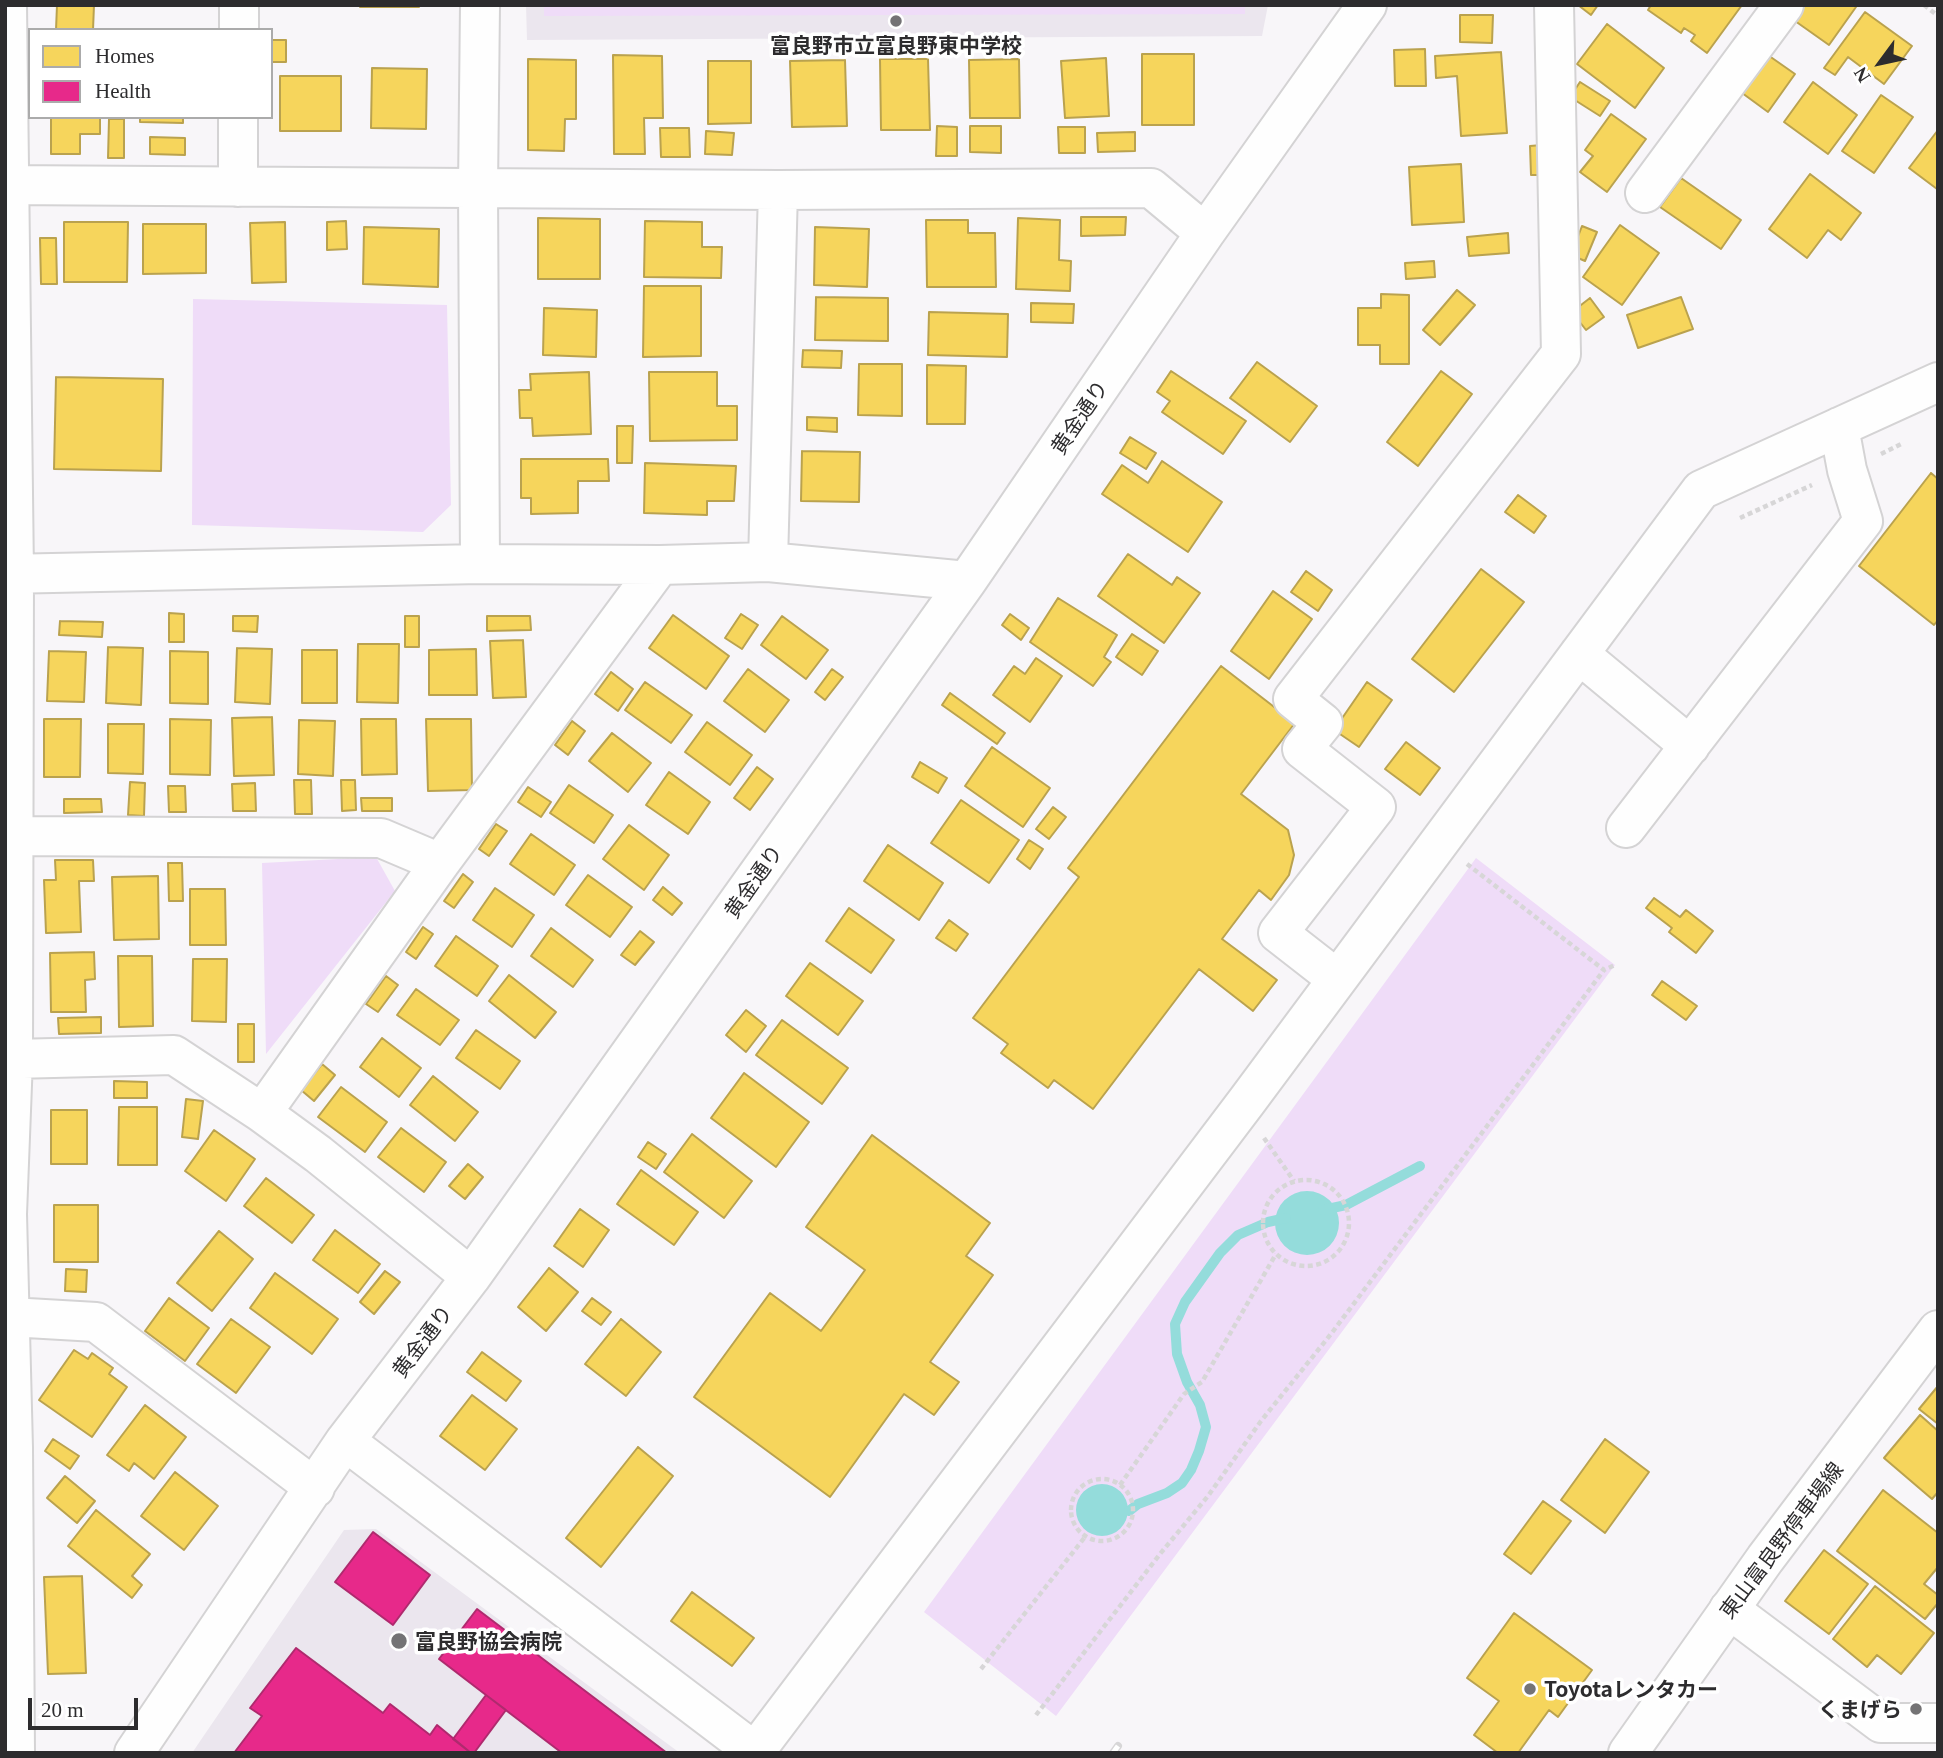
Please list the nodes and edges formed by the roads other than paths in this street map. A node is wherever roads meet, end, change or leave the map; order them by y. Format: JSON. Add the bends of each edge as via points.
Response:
{"nodes":[{"id":1,"x":7,"y":5,"type":"edge"},
{"id":2,"x":239,"y":5,"type":"edge"},
{"id":3,"x":480,"y":5,"type":"edge"},
{"id":4,"x":1367,"y":5,"type":"edge"},
{"id":5,"x":1554,"y":5,"type":"edge"},
{"id":6,"x":1784,"y":5,"type":"edge"},
{"id":7,"x":239,"y":28,"type":"edge"},
{"id":8,"x":238,"y":119,"type":"edge"},
{"id":9,"x":6,"y":186,"type":"edge"},
{"id":10,"x":238,"y":187,"type":"junction"},
{"id":11,"x":478,"y":188,"type":"junction"},
{"id":12,"x":778,"y":190,"type":"junction"},
{"id":13,"x":1645,"y":193,"type":"dead end"},
{"id":14,"x":1205,"y":233,"type":"junction"},
{"id":15,"x":1938,"y":382,"type":"edge"},
{"id":16,"x":1839,"y":427,"type":"junction"},
{"id":17,"x":768,"y":562,"type":"junction"},
{"id":18,"x":480,"y":564,"type":"junction"},
{"id":19,"x":660,"y":565,"type":"junction"},
{"id":20,"x":9,"y":574,"type":"edge"},
{"id":21,"x":967,"y":581,"type":"junction"},
{"id":22,"x":1579,"y":654,"type":"junction"},
{"id":23,"x":1690,"y":746,"type":"junction"},
{"id":24,"x":1626,"y":828,"type":"dead end"},
{"id":25,"x":12,"y":836,"type":"junction"},
{"id":26,"x":440,"y":863,"type":"junction"},
{"id":27,"x":9,"y":901,"type":"edge"},
{"id":28,"x":1337,"y":979,"type":"junction"},
{"id":29,"x":13,"y":1059,"type":"junction"},
{"id":30,"x":262,"y":1113,"type":"junction"},
{"id":31,"x":6,"y":1214,"type":"edge"},
{"id":32,"x":471,"y":1276,"type":"junction"},
{"id":33,"x":10,"y":1317,"type":"junction"},
{"id":34,"x":1938,"y":1330,"type":"edge"},
{"id":35,"x":345,"y":1441,"type":"junction"},
{"id":36,"x":9,"y":1448,"type":"edge"},
{"id":37,"x":315,"y":1488,"type":"junction"},
{"id":38,"x":1729,"y":1609,"type":"junction"},
{"id":39,"x":1938,"y":1723,"type":"edge"},
{"id":40,"x":1876,"y":1738,"type":"edge"},
{"id":41,"x":1639,"y":1749,"type":"edge"},
{"id":42,"x":16,"y":1753,"type":"edge"},
{"id":43,"x":134,"y":1753,"type":"edge"},
{"id":44,"x":754,"y":1753,"type":"edge"}],
"edges":[{"from":1,"to":9,"type":"street"},
{"from":2,"to":7,"type":"street"},
{"from":3,"to":11,"type":"street"},
{"from":4,"to":14,"type":"street","name":"黄金通り"},
{"from":5,"to":28,"type":"street","via":[[1561,354],[1293,699],[1323,723],[1302,749],[1376,807],[1278,933]]},
{"from":6,"to":13,"type":"street"},
{"from":8,"to":10,"type":"street"},
{"from":9,"to":10,"type":"street"},
{"from":9,"to":20,"type":"street"},
{"from":10,"to":11,"type":"street"},
{"from":11,"to":12,"type":"street"},
{"from":11,"to":18,"type":"street"},
{"from":12,"to":14,"type":"street","via":[[1151,188]]},
{"from":12,"to":17,"type":"street"},
{"from":14,"to":21,"type":"street","name":"黄金通り"},
{"from":15,"to":16,"type":"street"},
{"from":16,"to":22,"type":"street","via":[[1701,490]]},
{"from":16,"to":23,"type":"street","via":[[1846,470],[1863,521]]},
{"from":17,"to":19,"type":"street"},
{"from":17,"to":21,"type":"street"},
{"from":18,"to":19,"type":"street"},
{"from":18,"to":20,"type":"street"},
{"from":19,"to":26,"type":"street"},
{"from":20,"to":25,"type":"street"},
{"from":21,"to":32,"type":"street","name":"黄金通り"},
{"from":22,"to":23,"type":"street"},
{"from":22,"to":28,"type":"street"},
{"from":23,"to":24,"type":"street"},
{"from":25,"to":26,"type":"street","via":[[381,838]]},
{"from":25,"to":27,"type":"street"},
{"from":26,"to":30,"type":"street"},
{"from":27,"to":29,"type":"street"},
{"from":28,"to":44,"type":"street"},
{"from":29,"to":30,"type":"street","via":[[174,1055]]},
{"from":29,"to":31,"type":"street"},
{"from":30,"to":32,"type":"street"},
{"from":31,"to":33,"type":"street"},
{"from":32,"to":35,"type":"street","name":"黄金通り"},
{"from":33,"to":36,"type":"street"},
{"from":33,"to":37,"type":"street","via":[[96,1322]]},
{"from":34,"to":38,"type":"street","name":"東山富良野停車場線"},
{"from":35,"to":37,"type":"street","name":"黄金通り"},
{"from":35,"to":44,"type":"street"},
{"from":36,"to":42,"type":"street"},
{"from":37,"to":43,"type":"street","name":"黄金通り"},
{"from":38,"to":40,"type":"street"},
{"from":38,"to":41,"type":"street","name":"東山富良野停車場線"},
{"from":39,"to":40,"type":"street"}]}
